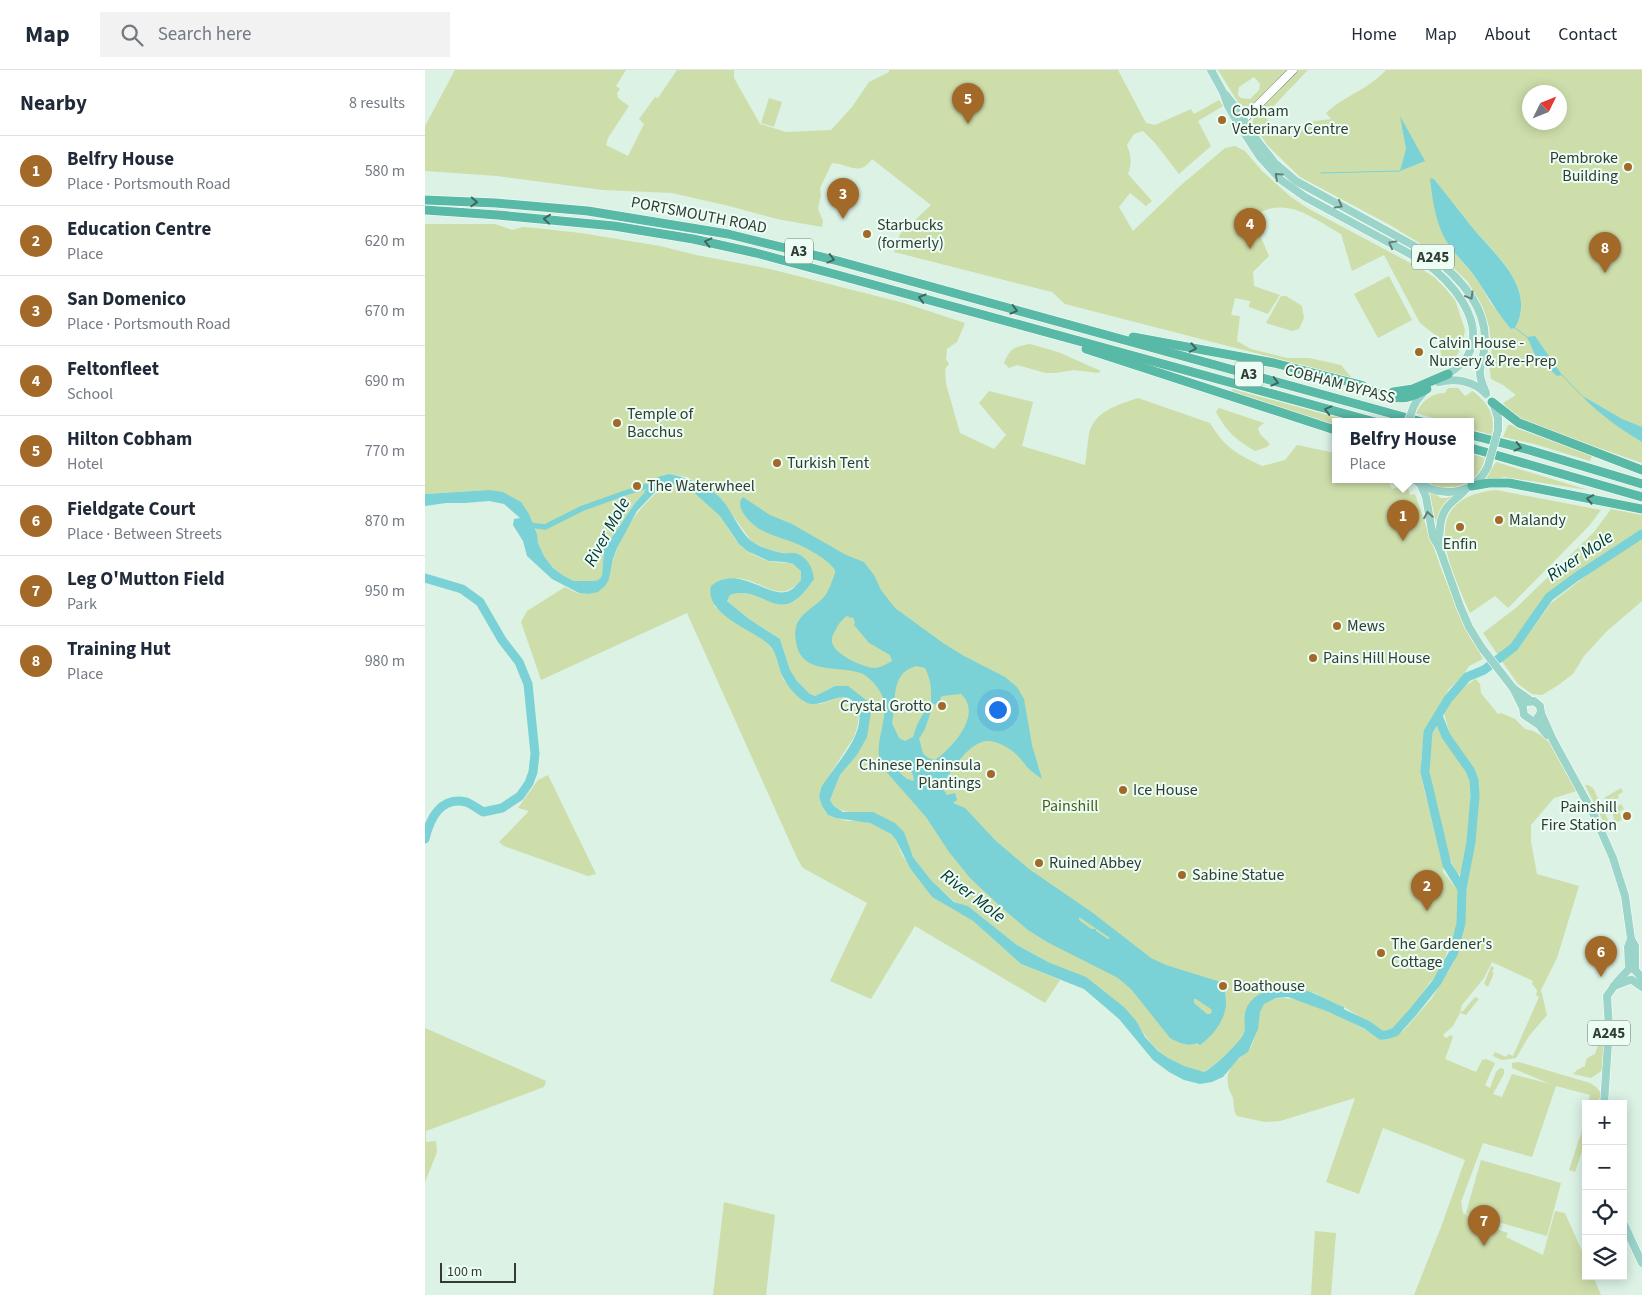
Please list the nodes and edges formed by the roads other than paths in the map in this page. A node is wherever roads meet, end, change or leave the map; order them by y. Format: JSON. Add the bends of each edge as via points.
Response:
{"nodes":[{"id":1,"x":1211,"y":70,"type":"edge"},
{"id":2,"x":1293,"y":70,"type":"edge"},
{"id":3,"x":1243,"y":123,"type":"junction"},
{"id":4,"x":425,"y":200,"type":"edge"},
{"id":5,"x":425,"y":210,"type":"edge"},
{"id":6,"x":1076,"y":327,"type":"junction"},
{"id":7,"x":1059,"y":336,"type":"junction"},
{"id":8,"x":1448,"y":374,"type":"junction"},
{"id":9,"x":1439,"y":382,"type":"junction"},
{"id":10,"x":1361,"y":385,"type":"junction"},
{"id":11,"x":1427,"y":389,"type":"junction"},
{"id":12,"x":1486,"y":393,"type":"junction"},
{"id":13,"x":1492,"y":402,"type":"junction"},
{"id":14,"x":1360,"y":418,"type":"edge"},
{"id":15,"x":1407,"y":418,"type":"edge"},
{"id":16,"x":1409,"y":418,"type":"edge"},
{"id":17,"x":1332,"y":429,"type":"edge"},
{"id":18,"x":1474,"y":436,"type":"edge"},
{"id":19,"x":1474,"y":449,"type":"edge"},
{"id":20,"x":1642,"y":470,"type":"edge"},
{"id":21,"x":1419,"y":483,"type":"edge"},
{"id":22,"x":1420,"y":483,"type":"edge"},
{"id":23,"x":1474,"y":483,"type":"edge"},
{"id":24,"x":1474,"y":483,"type":"edge"},
{"id":25,"x":1642,"y":484,"type":"edge"},
{"id":26,"x":1468,"y":488,"type":"junction"},
{"id":27,"x":1642,"y":497,"type":"edge"},
{"id":28,"x":1640,"y":508,"type":"edge"},
{"id":29,"x":1439,"y":547,"type":"junction"},
{"id":30,"x":1513,"y":688,"type":"junction"},
{"id":31,"x":1531,"y":701,"type":"junction"},
{"id":32,"x":1523,"y":708,"type":"junction"},
{"id":33,"x":1541,"y":713,"type":"junction"},
{"id":34,"x":1532,"y":720,"type":"junction"},
{"id":35,"x":1553,"y":740,"type":"junction"},
{"id":36,"x":1633,"y":975,"type":"edge"},
{"id":37,"x":1642,"y":987,"type":"edge"},
{"id":38,"x":1604,"y":1100,"type":"edge"},
{"id":39,"x":1627,"y":1230,"type":"edge"},
{"id":40,"x":1642,"y":1262,"type":"edge"}],
"edges":[{"from":1,"to":3,"type":"main road","number":"A245"},
{"from":2,"to":3,"type":"main road"},
{"from":8,"to":3,"type":"main road","number":"A245","one_way":true,"via":[[1467,357],[1473,332],[1469,314],[1453,287],[1430,266],[1348,222],[1281,180],[1260,158]]},
{"from":3,"to":12,"type":"main road","number":"A245","one_way":true,"via":[[1275,163],[1296,181],[1429,254],[1460,280],[1483,323],[1485,340],[1480,372]]},
{"from":4,"to":6,"type":"highway","name":"PORTSMOUTH ROAD","number":"A3","one_way":true,"via":[[589,211],[728,234]]},
{"from":7,"to":5,"type":"highway","name":"PORTSMOUTH ROAD","number":"A3","one_way":true,"via":[[826,271],[693,239],[614,226]]},
{"from":6,"to":10,"type":"highway","one_way":true,"via":[[1274,363]]},
{"from":6,"to":15,"type":"highway","name":"COBHAM BYPASS","number":"A3","one_way":true},
{"from":14,"to":7,"type":"highway","name":"COBHAM BYPASS","number":"A3","one_way":true},
{"from":7,"to":17,"type":"highway","via":[[1088,350]]},
{"from":8,"to":9,"type":"main road","number":"A245"},
{"from":8,"to":10,"type":"highway","via":[[1402,392]]},
{"from":9,"to":11,"type":"main road"},
{"from":9,"to":12,"type":"main road","via":[[1462,381]]},
{"from":10,"to":11,"type":"highway","via":[[1367,390],[1401,397]]},
{"from":11,"to":16,"type":"main road","bridge":true,"via":[[1419,397]]},
{"from":12,"to":13,"type":"main road"},
{"from":13,"to":20,"type":"highway","via":[[1519,423]]},
{"from":13,"to":23,"type":"main road","bridge":true,"via":[[1498,418],[1498,430],[1488,466]]},
{"from":18,"to":25,"type":"highway","one_way":true},
{"from":19,"to":27,"type":"highway"},
{"from":29,"to":21,"type":"main road","one_way":true,"via":[[1431,531],[1426,497]]},
{"from":22,"to":26,"type":"main road","via":[[1443,492]]},
{"from":24,"to":26,"type":"main road","bridge":true},
{"from":28,"to":26,"type":"highway","one_way":true,"via":[[1509,483],[1495,482]]},
{"from":26,"to":29,"type":"main road","via":[[1443,515]]},
{"from":29,"to":30,"type":"main road","via":[[1463,613],[1482,648]]},
{"from":30,"to":31,"type":"main road"},
{"from":30,"to":32,"type":"main road"},
{"from":31,"to":32,"type":"main road"},
{"from":31,"to":33,"type":"main road","via":[[1538,704]]},
{"from":32,"to":34,"type":"main road","via":[[1524,716]]},
{"from":33,"to":34,"type":"main road"},
{"from":33,"to":35,"type":"main road"},
{"from":34,"to":35,"type":"main road"},
{"from":35,"to":36,"type":"main road","via":[[1609,847],[1625,896]]},
{"from":36,"to":37,"type":"main road"},
{"from":36,"to":38,"type":"main road","number":"A245","via":[[1614,986],[1607,996],[1609,1028]]},
{"from":39,"to":40,"type":"main road"}]}
